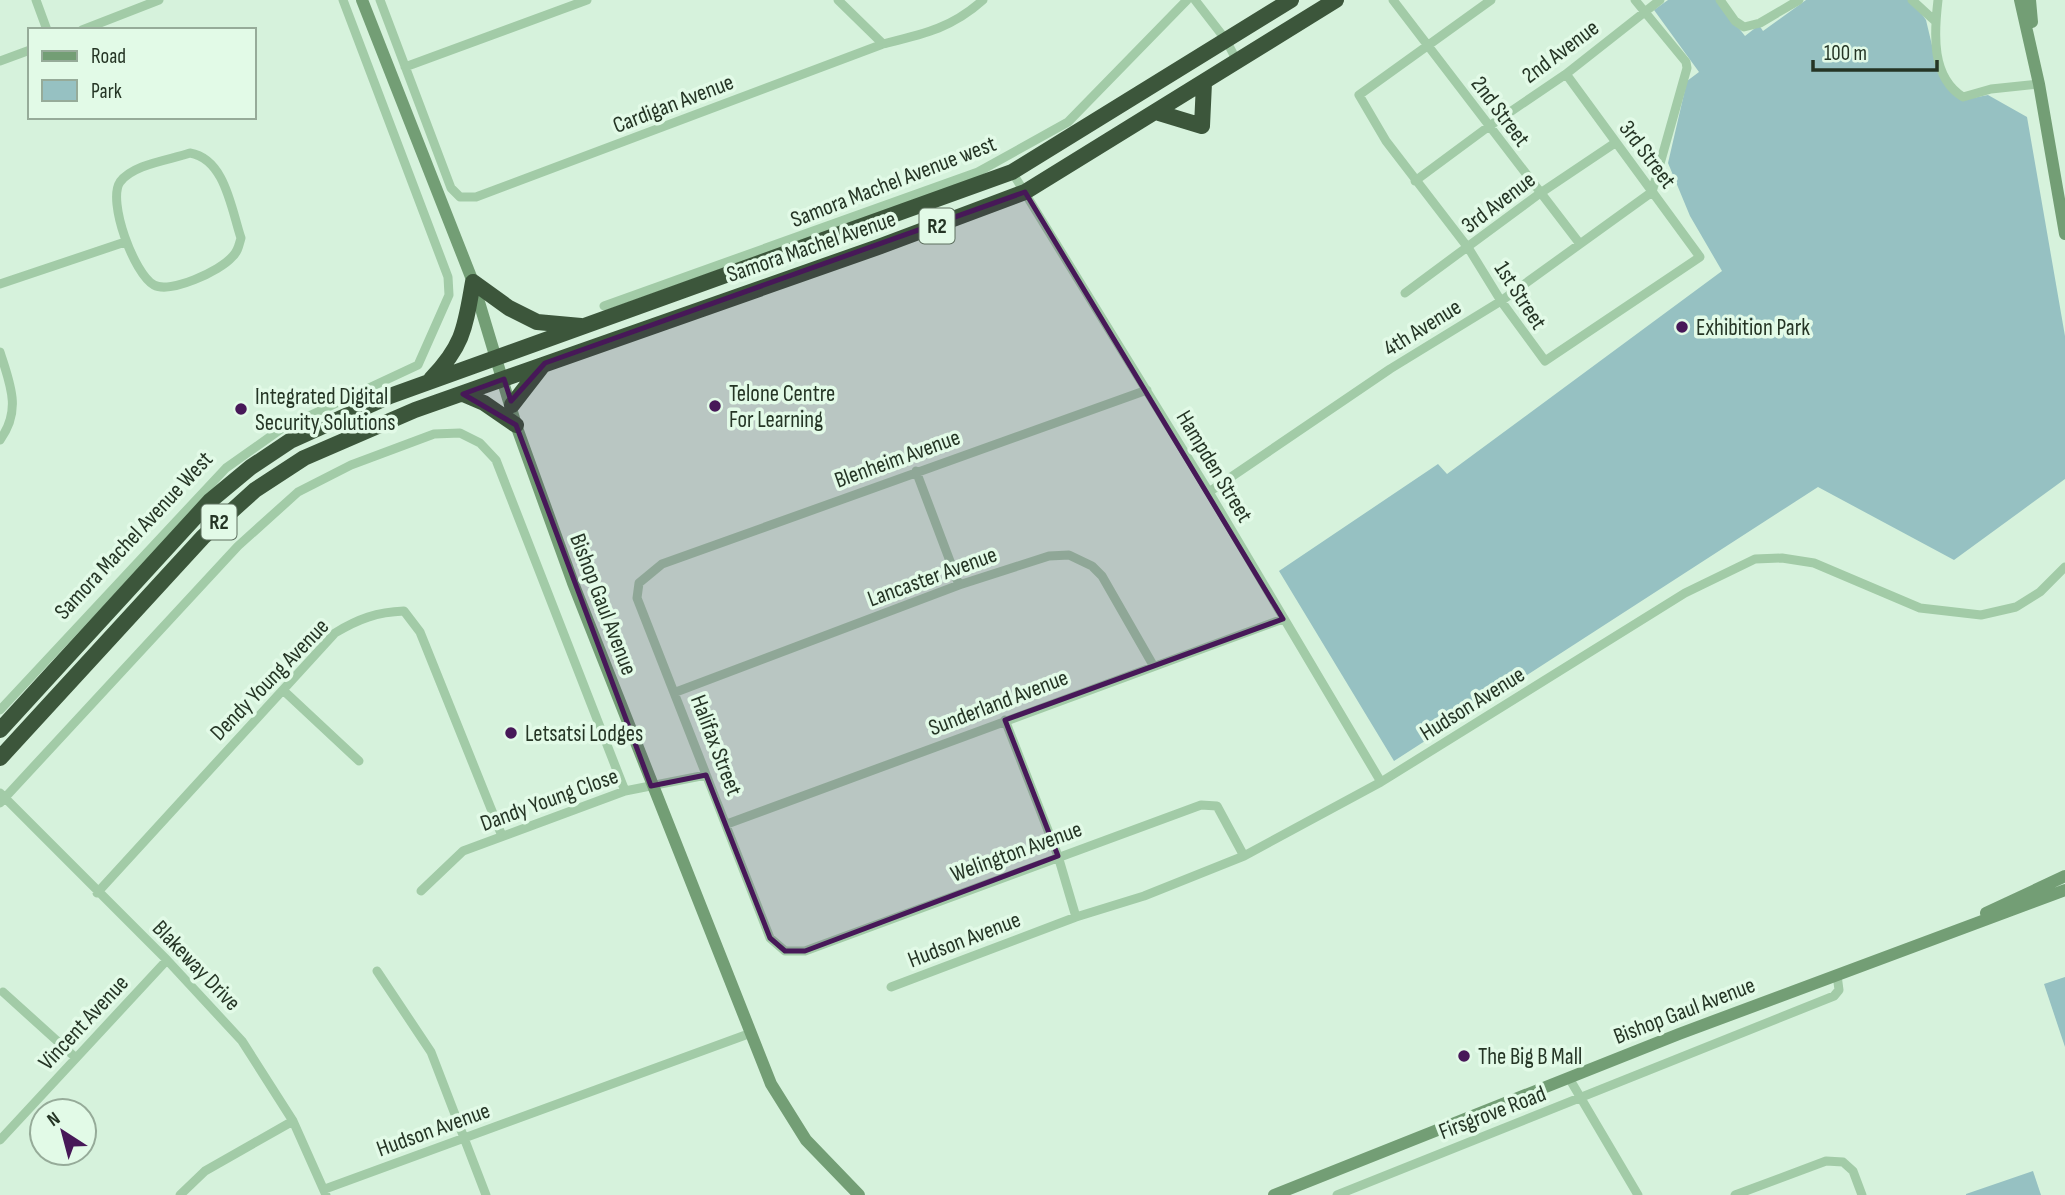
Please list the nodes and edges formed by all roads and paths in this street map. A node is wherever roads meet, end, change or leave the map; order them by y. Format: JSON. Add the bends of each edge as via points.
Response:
{"nodes":[{"id":1,"x":36,"y":0,"type":"edge"},
{"id":2,"x":159,"y":0,"type":"edge"},
{"id":3,"x":343,"y":0,"type":"edge"},
{"id":4,"x":362,"y":0,"type":"edge"},
{"id":5,"x":380,"y":0,"type":"edge"},
{"id":6,"x":587,"y":0,"type":"edge"},
{"id":7,"x":838,"y":0,"type":"edge"},
{"id":8,"x":984,"y":0,"type":"edge"},
{"id":9,"x":1187,"y":0,"type":"edge"},
{"id":10,"x":1195,"y":0,"type":"edge"},
{"id":11,"x":1291,"y":0,"type":"edge"},
{"id":12,"x":1336,"y":0,"type":"edge"},
{"id":13,"x":1393,"y":0,"type":"edge"},
{"id":14,"x":1491,"y":0,"type":"edge"},
{"id":15,"x":1635,"y":0,"type":"edge"},
{"id":16,"x":1660,"y":0,"type":"edge"},
{"id":17,"x":1720,"y":0,"type":"edge"},
{"id":18,"x":1799,"y":0,"type":"edge"},
{"id":19,"x":1912,"y":0,"type":"edge"},
{"id":20,"x":1938,"y":0,"type":"edge"},
{"id":21,"x":2020,"y":0,"type":"edge"},
{"id":22,"x":2030,"y":0,"type":"edge"},
{"id":23,"x":1644,"y":11,"type":"junction"},
{"id":24,"x":1935,"y":21,"type":"junction"},
{"id":25,"x":46,"y":28,"type":"edge"},
{"id":26,"x":87,"y":28,"type":"edge"},
{"id":27,"x":1226,"y":40,"type":"junction"},
{"id":28,"x":883,"y":44,"type":"junction"},
{"id":29,"x":1428,"y":45,"type":"junction"},
{"id":30,"x":28,"y":51,"type":"edge"},
{"id":31,"x":0,"y":61,"type":"edge"},
{"id":32,"x":1238,"y":63,"type":"junction"},
{"id":33,"x":405,"y":67,"type":"junction"},
{"id":34,"x":2036,"y":68,"type":"junction"},
{"id":35,"x":1566,"y":74,"type":"junction"},
{"id":36,"x":1204,"y":83,"type":"junction"},
{"id":37,"x":2039,"y":84,"type":"junction"},
{"id":38,"x":1156,"y":112,"type":"junction"},
{"id":39,"x":1488,"y":127,"type":"junction"},
{"id":40,"x":1615,"y":143,"type":"junction"},
{"id":41,"x":1012,"y":172,"type":"junction"},
{"id":42,"x":1415,"y":181,"type":"junction"},
{"id":43,"x":2061,"y":183,"type":"edge"},
{"id":44,"x":1025,"y":192,"type":"junction"},
{"id":45,"x":1652,"y":192,"type":"junction"},
{"id":46,"x":1539,"y":194,"type":"junction"},
{"id":47,"x":2065,"y":234,"type":"edge"},
{"id":48,"x":125,"y":242,"type":"junction"},
{"id":49,"x":1580,"y":244,"type":"junction"},
{"id":50,"x":1469,"y":248,"type":"junction"},
{"id":51,"x":1700,"y":257,"type":"joint"},
{"id":52,"x":473,"y":282,"type":"junction"},
{"id":53,"x":0,"y":284,"type":"edge"},
{"id":54,"x":1405,"y":293,"type":"dead end"},
{"id":55,"x":1502,"y":301,"type":"junction"},
{"id":56,"x":604,"y":306,"type":"dead end"},
{"id":57,"x":587,"y":326,"type":"junction"},
{"id":58,"x":0,"y":352,"type":"edge"},
{"id":59,"x":498,"y":358,"type":"junction"},
{"id":60,"x":545,"y":363,"type":"junction"},
{"id":61,"x":503,"y":379,"type":"junction"},
{"id":62,"x":429,"y":382,"type":"junction"},
{"id":63,"x":1147,"y":390,"type":"junction"},
{"id":64,"x":463,"y":394,"type":"junction"},
{"id":65,"x":512,"y":405,"type":"junction"},
{"id":66,"x":516,"y":425,"type":"junction"},
{"id":67,"x":0,"y":440,"type":"edge"},
{"id":68,"x":916,"y":471,"type":"junction"},
{"id":69,"x":1209,"y":492,"type":"junction"},
{"id":70,"x":662,"y":564,"type":"joint"},
{"id":71,"x":2065,"y":567,"type":"edge"},
{"id":72,"x":959,"y":585,"type":"junction"},
{"id":73,"x":1283,"y":619,"type":"junction"},
{"id":74,"x":1153,"y":665,"type":"junction"},
{"id":75,"x":284,"y":691,"type":"junction"},
{"id":76,"x":676,"y":692,"type":"junction"},
{"id":77,"x":0,"y":710,"type":"edge"},
{"id":78,"x":1005,"y":720,"type":"junction"},
{"id":79,"x":0,"y":730,"type":"edge"},
{"id":80,"x":0,"y":758,"type":"edge"},
{"id":81,"x":359,"y":761,"type":"dead end"},
{"id":82,"x":706,"y":775,"type":"junction"},
{"id":83,"x":1381,"y":782,"type":"junction"},
{"id":84,"x":651,"y":786,"type":"junction"},
{"id":85,"x":625,"y":791,"type":"junction"},
{"id":86,"x":2,"y":798,"type":"edge"},
{"id":87,"x":727,"y":824,"type":"junction"},
{"id":88,"x":502,"y":836,"type":"junction"},
{"id":89,"x":1058,"y":856,"type":"junction"},
{"id":90,"x":1244,"y":856,"type":"junction"},
{"id":91,"x":2065,"y":876,"type":"edge"},
{"id":92,"x":2065,"y":890,"type":"edge"},
{"id":93,"x":421,"y":891,"type":"dead end"},
{"id":94,"x":97,"y":893,"type":"junction"},
{"id":95,"x":1076,"y":917,"type":"junction"},
{"id":96,"x":1954,"y":929,"type":"junction"},
{"id":97,"x":777,"y":947,"type":"joint"},
{"id":98,"x":167,"y":960,"type":"junction"},
{"id":99,"x":377,"y":971,"type":"dead end"},
{"id":100,"x":1837,"y":975,"type":"junction"},
{"id":101,"x":891,"y":987,"type":"dead end"},
{"id":102,"x":3,"y":992,"type":"dead end"},
{"id":103,"x":751,"y":1033,"type":"junction"},
{"id":104,"x":76,"y":1058,"type":"junction"},
{"id":105,"x":1569,"y":1078,"type":"junction"},
{"id":106,"x":1581,"y":1097,"type":"junction"},
{"id":107,"x":293,"y":1121,"type":"junction"},
{"id":108,"x":465,"y":1138,"type":"junction"},
{"id":109,"x":0,"y":1140,"type":"edge"},
{"id":110,"x":325,"y":1192,"type":"edge"},
{"id":111,"x":180,"y":1195,"type":"edge"},
{"id":112,"x":486,"y":1195,"type":"edge"},
{"id":113,"x":859,"y":1195,"type":"edge"},
{"id":114,"x":1277,"y":1195,"type":"edge"},
{"id":115,"x":1337,"y":1195,"type":"edge"},
{"id":116,"x":1638,"y":1195,"type":"edge"},
{"id":117,"x":1735,"y":1195,"type":"edge"},
{"id":118,"x":1862,"y":1195,"type":"edge"}],
"edges":[{"from":1,"to":25,"type":"street"},
{"from":2,"to":26,"type":"street"},
{"from":3,"to":77,"type":"street","name":"Samora Machel Avenue West","via":[[448,276],[449,295],[418,365],[281,429],[226,468]]},
{"from":4,"to":52,"type":"main road","name":"Bishop Gaul Avenue"},
{"from":5,"to":33,"type":"street"},
{"from":6,"to":33,"type":"street"},
{"from":7,"to":28,"type":"street"},
{"from":8,"to":28,"type":"street","name":"Cardigan Avenue","via":[[959,21]]},
{"from":9,"to":56,"type":"street","name":"Samora Machel Avenue west","via":[[1068,122],[988,167]]},
{"from":10,"to":27,"type":"street"},
{"from":11,"to":27,"type":"highway","name":"Samora Machel Avenue","number":"R2"},
{"from":12,"to":32,"type":"highway","name":"Samora Machel Avenue","number":"R2"},
{"from":13,"to":29,"type":"street","name":"2nd Street"},
{"from":14,"to":29,"type":"street"},
{"from":15,"to":23,"type":"street"},
{"from":16,"to":23,"type":"street","name":"2nd Avenue"},
{"from":17,"to":18,"type":"street","via":[[1744,27]]},
{"from":19,"to":24,"type":"street"},
{"from":20,"to":24,"type":"street"},
{"from":21,"to":34,"type":"main road"},
{"from":22,"to":34,"type":"main road"},
{"from":23,"to":35,"type":"street","name":"2nd Avenue"},
{"from":23,"to":45,"type":"street","via":[[1687,68]]},
{"from":24,"to":37,"type":"street","via":[[1937,53],[1949,89],[1963,97]]},
{"from":27,"to":32,"type":"street"},
{"from":27,"to":41,"type":"highway","name":"Samora Machel Avenue","number":"R2"},
{"from":28,"to":33,"type":"street","name":"Cardigan Avenue","via":[[476,197],[460,197],[451,188]]},
{"from":29,"to":39,"type":"street","name":"2nd Street"},
{"from":29,"to":42,"type":"street","name":"1st Street","via":[[1359,95]]},
{"from":30,"to":31,"type":"street"},
{"from":32,"to":36,"type":"highway","name":"Samora Machel Avenue","number":"R2"},
{"from":34,"to":37,"type":"main road"},
{"from":35,"to":39,"type":"street","name":"2nd Avenue"},
{"from":35,"to":40,"type":"street","name":"3rd Street"},
{"from":36,"to":38,"type":"highway","name":"Samora Machel Avenue","number":"R2"},
{"from":36,"to":38,"type":"highway","via":[[1202,126]]},
{"from":37,"to":43,"type":"main road"},
{"from":38,"to":44,"type":"highway","name":"Samora Machel Avenue","number":"R2"},
{"from":39,"to":42,"type":"street","name":"2nd Avenue"},
{"from":39,"to":46,"type":"street","name":"2nd Street"},
{"from":40,"to":45,"type":"street","name":"3rd Street"},
{"from":40,"to":46,"type":"street","name":"3rd Avenue"},
{"from":41,"to":44,"type":"street","name":"Hampden Street"},
{"from":41,"to":57,"type":"highway","name":"Samora Machel Avenue","number":"R2"},
{"from":42,"to":50,"type":"street","name":"1st Street"},
{"from":43,"to":47,"type":"main road"},
{"from":44,"to":60,"type":"highway","name":"Samora Machel Avenue","number":"R2"},
{"from":44,"to":63,"type":"street","name":"Hampden Street"},
{"from":45,"to":49,"type":"street","name":"4th Avenue"},
{"from":45,"to":51,"type":"street","name":"3rd Street"},
{"from":46,"to":49,"type":"street","name":"2nd Street"},
{"from":46,"to":50,"type":"street","name":"3rd Avenue"},
{"from":48,"to":48,"type":"street","via":[[116,194],[127,175],[190,153],[203,155],[217,168],[241,238],[231,260],[170,288],[155,286]]},
{"from":48,"to":53,"type":"street"},
{"from":49,"to":55,"type":"street","name":"4th Avenue"},
{"from":50,"to":54,"type":"street","name":"3rd Avenue"},
{"from":50,"to":55,"type":"street","name":"1st Street"},
{"from":51,"to":55,"type":"street","name":"1st Street","via":[[1545,361]]},
{"from":52,"to":57,"type":"highway","via":[[537,322]]},
{"from":52,"to":59,"type":"main road","name":"Bishop Gaul Avenue"},
{"from":52,"to":62,"type":"highway","via":[[463,338]]},
{"from":55,"to":69,"type":"street","name":"4th Avenue","via":[[1390,369]]},
{"from":57,"to":59,"type":"highway","name":"Samora Machel Avenue","number":"R2"},
{"from":58,"to":67,"type":"street","via":[[15,400]]},
{"from":59,"to":61,"type":"main road","name":"Bishop Gaul Avenue"},
{"from":59,"to":62,"type":"highway","name":"Samora Machel Avenue West","number":"R2"},
{"from":60,"to":61,"type":"highway","name":"Samora Machel Avenue","number":"R2"},
{"from":60,"to":65,"type":"highway"},
{"from":61,"to":64,"type":"highway","number":"R2"},
{"from":61,"to":65,"type":"main road","name":"Bishop Gaul Avenue"},
{"from":62,"to":79,"type":"highway","name":"Samora Machel Avenue West","number":"R2","via":[[316,427],[251,467],[189,523]]},
{"from":63,"to":68,"type":"street","name":"Blenheim Avenue"},
{"from":63,"to":69,"type":"street","name":"Hampden Street"},
{"from":64,"to":66,"type":"highway"},
{"from":64,"to":80,"type":"highway","number":"R2","via":[[348,436],[255,490],[203,537]]},
{"from":65,"to":66,"type":"main road","name":"Bishop Gaul Avenue"},
{"from":66,"to":84,"type":"main road","name":"Bishop Gaul Avenue"},
{"from":68,"to":70,"type":"street","name":"Blenheim Avenue"},
{"from":68,"to":72,"type":"street"},
{"from":69,"to":73,"type":"street","name":"Hampden Street"},
{"from":70,"to":76,"type":"street","name":"Halifax Street","via":[[639,583],[637,598]]},
{"from":71,"to":83,"type":"street","name":"Hudson Avenue","via":[[2040,592],[2016,607],[1981,615],[1920,608],[1814,563],[1755,559],[1685,593]]},
{"from":72,"to":74,"type":"street","name":"Lancaster Avenue","via":[[1049,556],[1069,555],[1102,576]]},
{"from":72,"to":76,"type":"street","name":"Lancaster Avenue"},
{"from":73,"to":74,"type":"street","name":"Sunderland Avenue"},
{"from":73,"to":83,"type":"street","name":"Hampden Street"},
{"from":74,"to":78,"type":"street","name":"Sunderland Avenue"},
{"from":75,"to":81,"type":"street"},
{"from":75,"to":88,"type":"street","name":"Dendy Young Avenue","via":[[335,633],[358,619],[404,611],[420,632]]},
{"from":75,"to":94,"type":"street","name":"Dendy Young Avenue"},
{"from":76,"to":82,"type":"street","name":"Halifax Street"},
{"from":78,"to":87,"type":"street","name":"Sunderland Avenue"},
{"from":78,"to":89,"type":"street"},
{"from":82,"to":84,"type":"street","name":"Dandy Young Close"},
{"from":82,"to":87,"type":"street","name":"Halifax Street"},
{"from":83,"to":90,"type":"street","name":"Hudson Avenue"},
{"from":84,"to":85,"type":"street","name":"Dandy Young Close"},
{"from":84,"to":103,"type":"main road","name":"Bishop Gaul Avenue"},
{"from":85,"to":86,"type":"street","name":"Bishop Gaul Avenue","via":[[496,460],[480,443],[460,432],[434,434],[298,492],[265,519]]},
{"from":85,"to":88,"type":"street","name":"Dandy Young Close"},
{"from":86,"to":94,"type":"street","name":"Blakeway Drive"},
{"from":87,"to":97,"type":"street","name":"Halifax Street"},
{"from":88,"to":93,"type":"street","name":"Dandy Young Close","via":[[463,851]]},
{"from":89,"to":90,"type":"street","name":"Welington Avenue","via":[[1210,803],[1221,812]]},
{"from":89,"to":95,"type":"street"},
{"from":89,"to":97,"type":"street","name":"Welington Avenue","via":[[805,950]]},
{"from":90,"to":95,"type":"street","name":"Hudson Avenue"},
{"from":91,"to":96,"type":"main road","name":"Bishop Gaul Avenue"},
{"from":92,"to":96,"type":"main road","name":"Bishop Gaul Avenue"},
{"from":94,"to":98,"type":"street","name":"Blakeway Drive"},
{"from":95,"to":101,"type":"street","name":"Hudson Avenue"},
{"from":96,"to":100,"type":"main road","name":"Bishop Gaul Avenue"},
{"from":98,"to":104,"type":"street","name":"Vincent Avenue"},
{"from":98,"to":107,"type":"street","name":"Blakeway Drive","via":[[242,1041]]},
{"from":99,"to":108,"type":"street","via":[[431,1052]]},
{"from":100,"to":105,"type":"main road","name":"Bishop Gaul Avenue"},
{"from":100,"to":106,"type":"street","name":"Firsgrove Road","via":[[1839,990],[1834,996]]},
{"from":102,"to":104,"type":"street"},
{"from":103,"to":108,"type":"street","name":"Hudson Avenue"},
{"from":103,"to":113,"type":"main road","name":"Bishop Gaul Avenue","via":[[771,1084],[792,1120]]},
{"from":104,"to":109,"type":"street","name":"Vincent Avenue"},
{"from":105,"to":106,"type":"street"},
{"from":105,"to":114,"type":"main road","name":"Bishop Gaul Avenue"},
{"from":106,"to":115,"type":"street","name":"Firsgrove Road"},
{"from":106,"to":116,"type":"street"},
{"from":107,"to":110,"type":"street","name":"Blakeway Drive"},
{"from":107,"to":111,"type":"street","via":[[205,1171]]},
{"from":108,"to":110,"type":"street","name":"Hudson Avenue"},
{"from":108,"to":112,"type":"street"},
{"from":117,"to":118,"type":"street","via":[[1826,1161],[1843,1162],[1853,1171]]}]}
